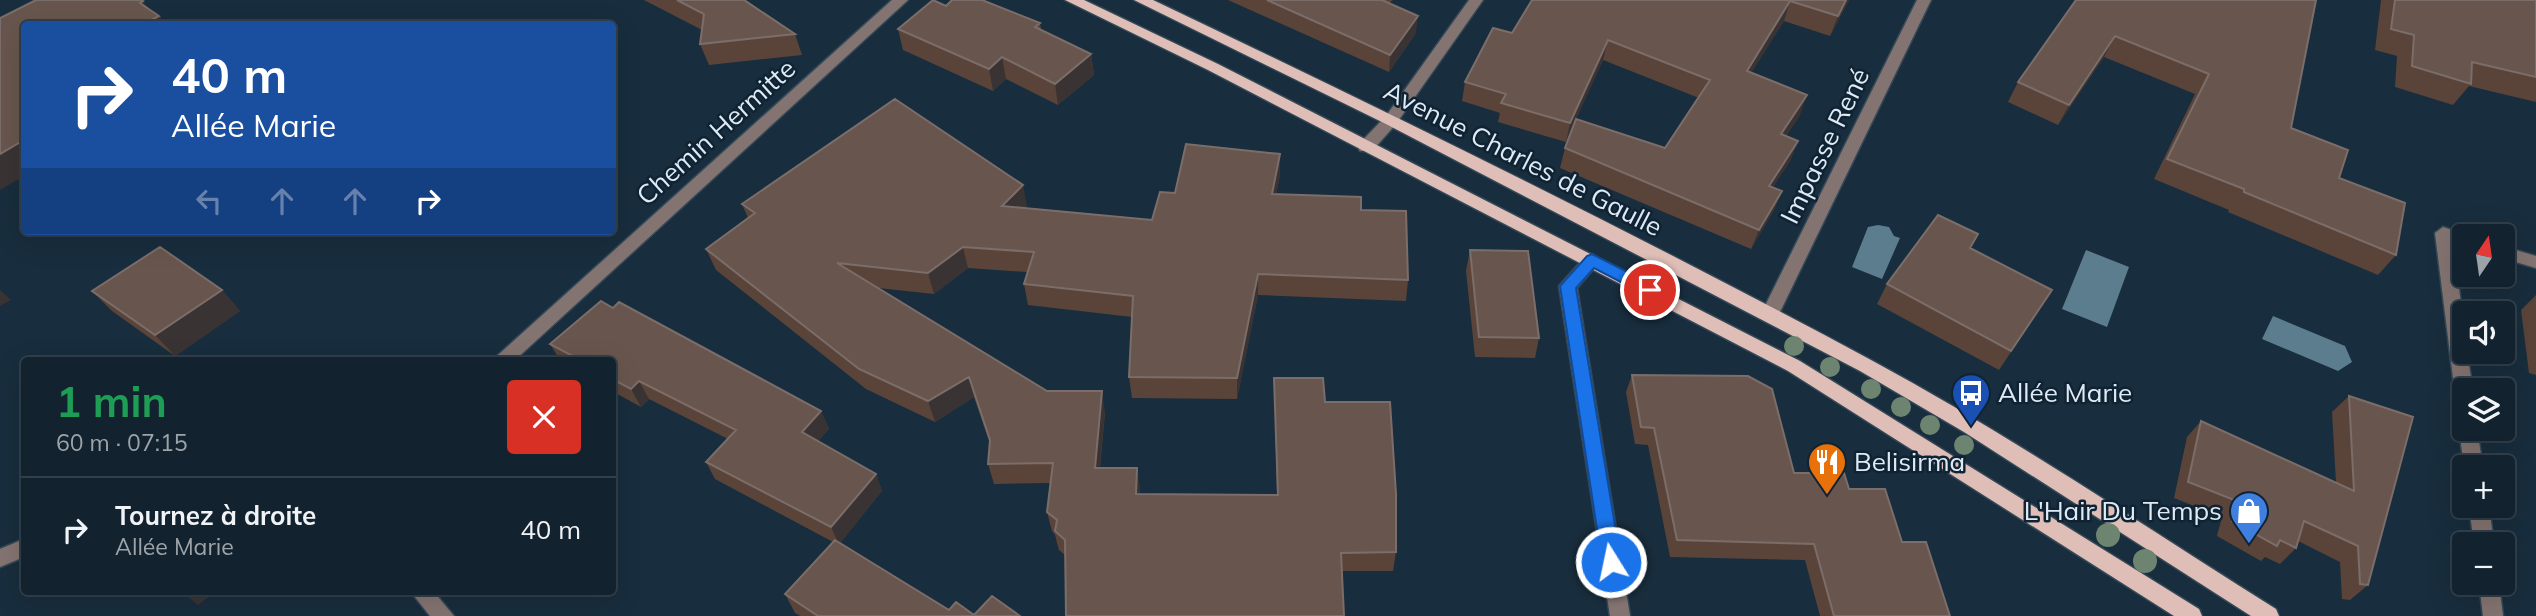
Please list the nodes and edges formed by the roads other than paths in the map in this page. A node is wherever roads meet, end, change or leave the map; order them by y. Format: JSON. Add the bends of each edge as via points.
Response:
{"nodes":[{"id":1,"x":901,"y":0,"type":"edge"},
{"id":2,"x":1072,"y":0,"type":"edge"},
{"id":3,"x":1141,"y":0,"type":"edge"},
{"id":4,"x":1476,"y":0,"type":"edge"},
{"id":5,"x":1924,"y":0,"type":"edge"},
{"id":6,"x":1391,"y":120,"type":"junction"},
{"id":7,"x":1366,"y":147,"type":"junction"},
{"id":8,"x":2452,"y":236,"type":"edge"},
{"id":9,"x":2515,"y":256,"type":"edge"},
{"id":10,"x":1592,"y":260,"type":"junction"},
{"id":11,"x":2536,"y":262,"type":"edge"},
{"id":12,"x":1770,"y":314,"type":"junction"},
{"id":13,"x":507,"y":357,"type":"edge"},
{"id":14,"x":2462,"y":378,"type":"edge"},
{"id":15,"x":21,"y":549,"type":"edge"},
{"id":16,"x":0,"y":558,"type":"edge"},
{"id":17,"x":424,"y":595,"type":"edge"},
{"id":18,"x":2490,"y":595,"type":"edge"},
{"id":19,"x":444,"y":616,"type":"edge"},
{"id":20,"x":1620,"y":616,"type":"edge"},
{"id":21,"x":2192,"y":616,"type":"edge"},
{"id":22,"x":2269,"y":616,"type":"edge"},
{"id":23,"x":2493,"y":616,"type":"edge"}],
"edges":[{"from":1,"to":13,"type":"street","name":"Chemin Hermitte"},
{"from":2,"to":7,"type":"main road"},
{"from":3,"to":6,"type":"main road","name":"Avenue Charles de Gaulle"},
{"from":4,"to":6,"type":"street"},
{"from":5,"to":12,"type":"street","name":"Impasse René"},
{"from":6,"to":7,"type":"street"},
{"from":6,"to":12,"type":"main road","name":"Avenue Charles de Gaulle"},
{"from":7,"to":10,"type":"main road"},
{"from":8,"to":14,"type":"street","via":[[2443,233]]},
{"from":9,"to":11,"type":"street"},
{"from":10,"to":20,"type":"street","via":[[1568,286]]},
{"from":10,"to":21,"type":"main road","via":[[1804,372]]},
{"from":12,"to":22,"type":"main road","name":"Avenue Charles de Gaulle","via":[[1971,428]]},
{"from":15,"to":16,"type":"street"},
{"from":17,"to":19,"type":"street"},
{"from":18,"to":23,"type":"street"}]}
